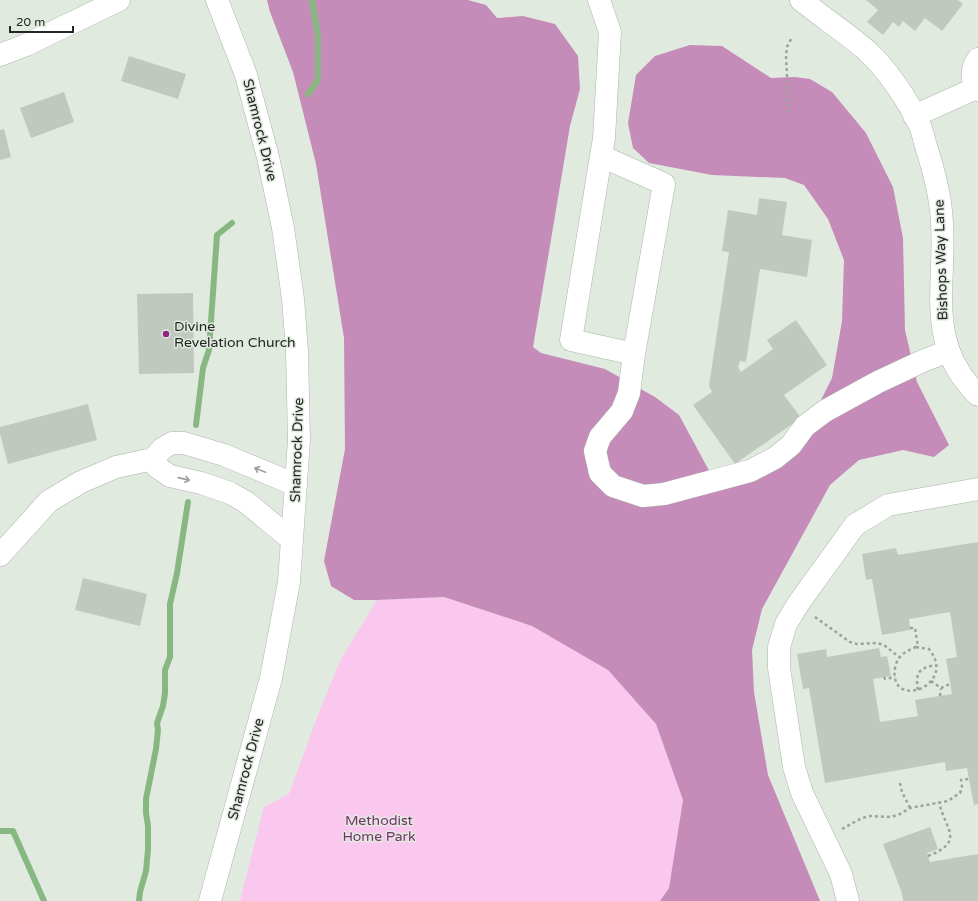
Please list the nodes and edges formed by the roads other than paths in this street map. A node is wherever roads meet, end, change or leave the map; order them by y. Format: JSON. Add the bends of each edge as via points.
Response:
{"nodes":[{"id":1,"x":119,"y":0,"type":"edge"},
{"id":2,"x":217,"y":0,"type":"edge"},
{"id":3,"x":599,"y":0,"type":"edge"},
{"id":4,"x":801,"y":0,"type":"edge"},
{"id":5,"x":0,"y":56,"type":"edge"},
{"id":6,"x":978,"y":59,"type":"edge"},
{"id":7,"x":977,"y":89,"type":"edge"},
{"id":8,"x":914,"y":116,"type":"junction"},
{"id":9,"x":601,"y":156,"type":"junction"},
{"id":10,"x":949,"y":351,"type":"junction"},
{"id":11,"x":634,"y":354,"type":"junction"},
{"id":12,"x":978,"y":395,"type":"edge"},
{"id":13,"x":153,"y":459,"type":"junction"},
{"id":14,"x":296,"y":484,"type":"junction"},
{"id":15,"x":978,"y":489,"type":"edge"},
{"id":16,"x":292,"y":540,"type":"junction"},
{"id":17,"x":0,"y":555,"type":"edge"},
{"id":18,"x":210,"y":901,"type":"edge"},
{"id":19,"x":848,"y":901,"type":"edge"}],
"edges":[{"from":1,"to":5,"type":"street"},
{"from":2,"to":14,"type":"street","name":"Shamrock Drive","via":[[246,75],[268,157],[283,228],[297,351],[299,440]]},
{"from":3,"to":9,"type":"street","via":[[610,32]]},
{"from":4,"to":8,"type":"street","name":"Bishops Way Lane","via":[[866,51],[885,71]]},
{"from":6,"to":7,"type":"street","via":[[972,71]]},
{"from":7,"to":8,"type":"street"},
{"from":8,"to":10,"type":"street","name":"Bishops Way Lane","via":[[920,126],[938,190],[942,224],[941,316]]},
{"from":9,"to":11,"type":"street","via":[[664,184]]},
{"from":9,"to":11,"type":"street","via":[[572,340]]},
{"from":10,"to":11,"type":"street","via":[[878,382],[825,411],[806,426],[791,445],[776,458],[750,471],[664,494],[643,496],[613,486],[600,473],[595,451],[600,437],[622,411],[629,393]]},
{"from":10,"to":12,"type":"street","name":"Bishops Way Lane","via":[[954,365]]},
{"from":14,"to":13,"type":"street","one_way":true,"via":[[224,455],[184,443],[172,443]]},
{"from":13,"to":16,"type":"street","one_way":true,"via":[[157,467],[170,476],[201,483],[230,493],[246,502]]},
{"from":13,"to":17,"type":"street","via":[[116,466],[81,482],[49,501]]},
{"from":14,"to":16,"type":"street","name":"Shamrock Drive"},
{"from":15,"to":19,"type":"street","via":[[888,505],[854,525],[792,614],[781,639],[779,668],[794,767],[802,793],[842,874]]},
{"from":16,"to":18,"type":"street","name":"Shamrock Drive","via":[[289,582],[271,678]]}]}
